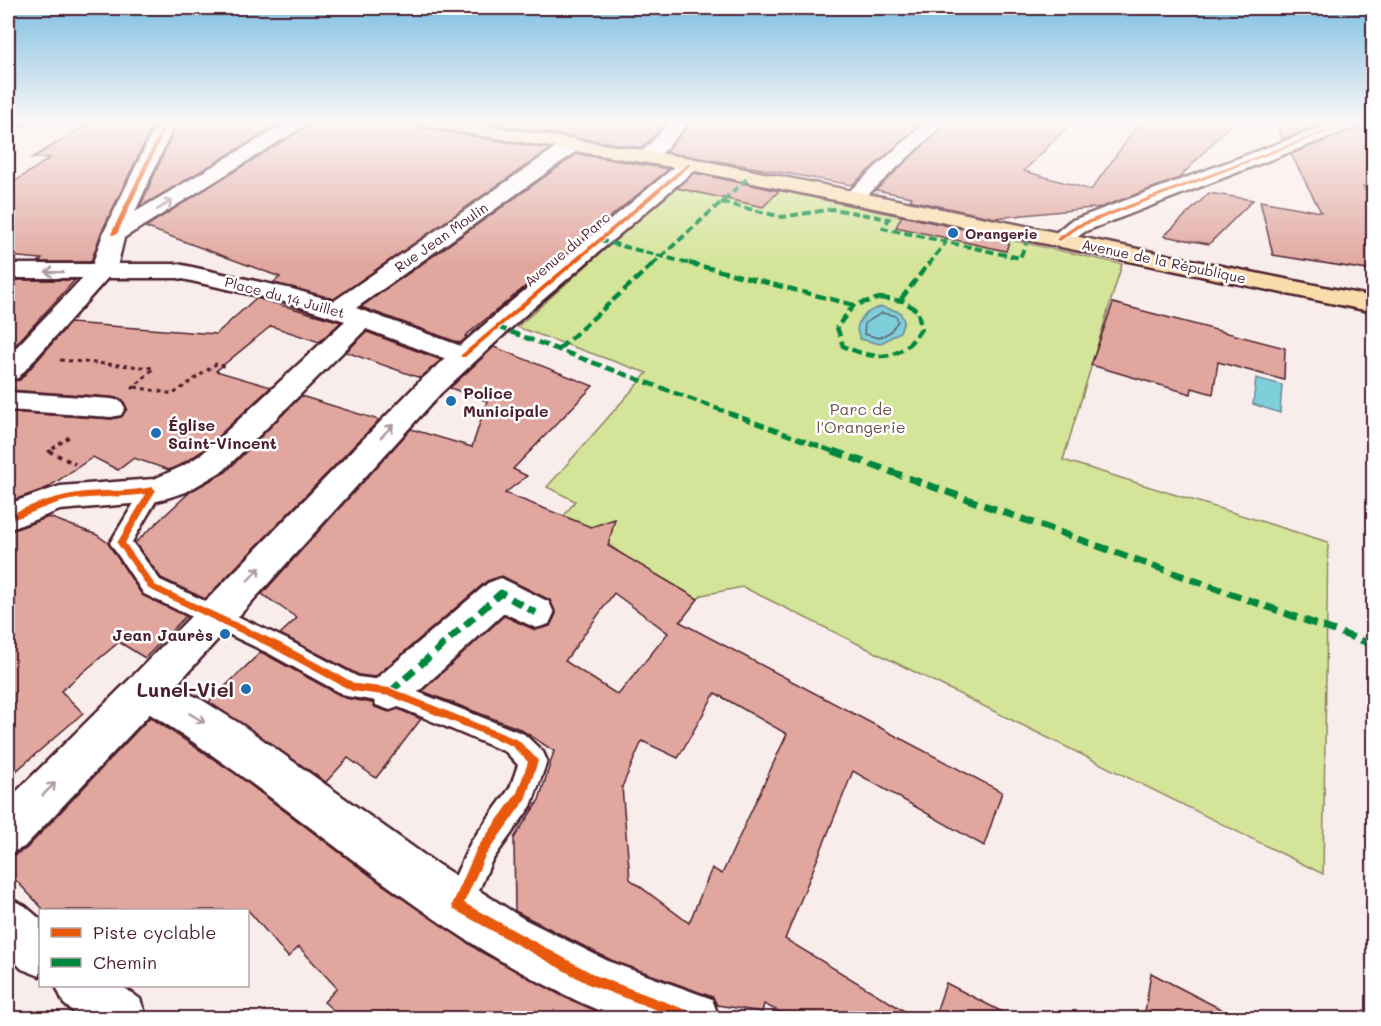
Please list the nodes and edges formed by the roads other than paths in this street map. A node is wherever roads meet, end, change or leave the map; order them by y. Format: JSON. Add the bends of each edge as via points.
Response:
{"nodes":[{"id":1,"x":145,"y":169,"type":"edge"},
{"id":2,"x":223,"y":169,"type":"edge"},
{"id":3,"x":541,"y":169,"type":"edge"},
{"id":4,"x":684,"y":169,"type":"edge"},
{"id":5,"x":713,"y":169,"type":"edge"},
{"id":6,"x":885,"y":169,"type":"edge"},
{"id":7,"x":1228,"y":169,"type":"edge"},
{"id":8,"x":853,"y":198,"type":"junction"},
{"id":9,"x":114,"y":234,"type":"junction"},
{"id":10,"x":1058,"y":240,"type":"junction"},
{"id":11,"x":8,"y":271,"type":"edge"},
{"id":12,"x":100,"y":273,"type":"junction"},
{"id":13,"x":1374,"y":305,"type":"edge"},
{"id":14,"x":350,"y":314,"type":"junction"},
{"id":15,"x":463,"y":356,"type":"junction"},
{"id":16,"x":8,"y":372,"type":"edge"},
{"id":17,"x":8,"y":401,"type":"edge"},
{"id":18,"x":111,"y":408,"type":"dead end"},
{"id":19,"x":152,"y":490,"type":"junction"},
{"id":20,"x":8,"y":518,"type":"edge"},
{"id":21,"x":536,"y":613,"type":"dead end"},
{"id":22,"x":213,"y":616,"type":"junction"},
{"id":23,"x":146,"y":690,"type":"junction"},
{"id":24,"x":390,"y":692,"type":"junction"},
{"id":25,"x":8,"y":831,"type":"edge"},
{"id":26,"x":457,"y":905,"type":"junction"},
{"id":27,"x":8,"y":923,"type":"edge"},
{"id":28,"x":39,"y":950,"type":"edge"},
{"id":29,"x":83,"y":987,"type":"edge"},
{"id":30,"x":121,"y":1018,"type":"edge"},
{"id":31,"x":693,"y":1018,"type":"edge"}],
"edges":[{"from":1,"to":9,"type":"street"},
{"from":9,"to":2,"type":"street","one_way":true},
{"from":3,"to":14,"type":"street","name":"Rue Jean Moulin"},
{"from":4,"to":15,"type":"street","name":"Avenue du Parc"},
{"from":5,"to":8,"type":"main road","name":"Avenue de la République"},
{"from":6,"to":8,"type":"street"},
{"from":7,"to":10,"type":"street","via":[[1078,226]]},
{"from":8,"to":10,"type":"main road","name":"Avenue de la République"},
{"from":9,"to":12,"type":"street"},
{"from":10,"to":13,"type":"main road","name":"Avenue de la République"},
{"from":12,"to":11,"type":"street","name":"Place du 14 Juillet","one_way":true},
{"from":12,"to":14,"type":"street","name":"Place du 14 Juillet","via":[[130,269],[177,271],[292,296]]},
{"from":12,"to":16,"type":"street"},
{"from":14,"to":15,"type":"street","name":"Place du 14 Juillet"},
{"from":14,"to":19,"type":"street","name":"Rue Jean Moulin","via":[[213,462],[188,478]]},
{"from":22,"to":15,"type":"street","name":"Avenue du Parc","one_way":true,"via":[[384,433]]},
{"from":17,"to":18,"type":"street"},
{"from":19,"to":20,"type":"street","name":"Rue Jean Moulin","via":[[48,501]]},
{"from":19,"to":22,"type":"lane","via":[[121,543],[152,587]]},
{"from":21,"to":24,"type":"street","via":[[501,593]]},
{"from":22,"to":23,"type":"street","name":"Avenue du Parc"},
{"from":22,"to":24,"type":"lane","via":[[355,688]]},
{"from":25,"to":23,"type":"street","name":"Avenue du Parc","one_way":true},
{"from":23,"to":26,"type":"street","one_way":true,"via":[[261,760],[315,805]]},
{"from":24,"to":26,"type":"lane","via":[[515,743],[533,761],[521,796],[481,852]]},
{"from":26,"to":31,"type":"street","via":[[594,981]]},
{"from":27,"to":28,"type":"street"},
{"from":29,"to":30,"type":"street"}]}
